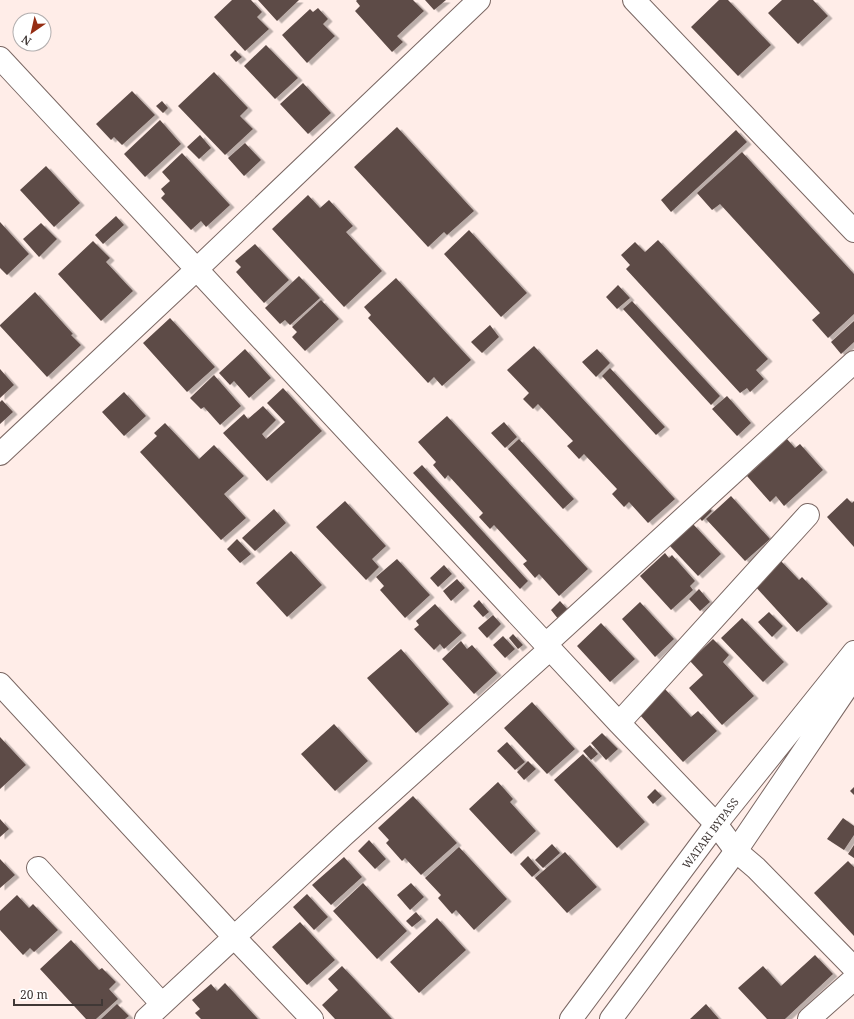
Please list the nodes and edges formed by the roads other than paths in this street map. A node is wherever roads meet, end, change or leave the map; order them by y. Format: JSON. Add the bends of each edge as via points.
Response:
{"nodes":[{"id":1,"x":479,"y":0,"type":"edge"},
{"id":2,"x":634,"y":0,"type":"edge"},
{"id":3,"x":0,"y":58,"type":"edge"},
{"id":4,"x":854,"y":230,"type":"edge"},
{"id":5,"x":196,"y":269,"type":"junction"},
{"id":6,"x":854,"y":362,"type":"edge"},
{"id":7,"x":0,"y":454,"type":"edge"},
{"id":8,"x":808,"y":516,"type":"dead end"},
{"id":9,"x":548,"y":646,"type":"junction"},
{"id":10,"x":854,"y":652,"type":"edge"},
{"id":11,"x":854,"y":677,"type":"edge"},
{"id":12,"x":0,"y":684,"type":"edge"},
{"id":13,"x":619,"y":723,"type":"junction"},
{"id":14,"x":716,"y":824,"type":"junction"},
{"id":15,"x":736,"y":851,"type":"junction"},
{"id":16,"x":38,"y":868,"type":"dead end"},
{"id":17,"x":234,"y":937,"type":"junction"},
{"id":18,"x":854,"y":968,"type":"edge"},
{"id":19,"x":854,"y":979,"type":"edge"},
{"id":20,"x":162,"y":1004,"type":"junction"},
{"id":21,"x":146,"y":1019,"type":"edge"},
{"id":22,"x":312,"y":1019,"type":"edge"},
{"id":23,"x":571,"y":1019,"type":"edge"},
{"id":24,"x":611,"y":1019,"type":"edge"},
{"id":25,"x":809,"y":1019,"type":"edge"}],
"edges":[{"from":1,"to":5,"type":"main road"},
{"from":2,"to":4,"type":"main road"},
{"from":3,"to":5,"type":"main road"},
{"from":5,"to":7,"type":"main road"},
{"from":5,"to":9,"type":"main road"},
{"from":6,"to":9,"type":"main road"},
{"from":8,"to":13,"type":"main road"},
{"from":9,"to":13,"type":"main road"},
{"from":9,"to":17,"type":"main road"},
{"from":10,"to":14,"type":"main road","name":"WATARI BYPASS"},
{"from":11,"to":15,"type":"main road"},
{"from":12,"to":17,"type":"main road"},
{"from":13,"to":14,"type":"main road"},
{"from":14,"to":15,"type":"main road"},
{"from":14,"to":23,"type":"main road","name":"WATARI BYPASS"},
{"from":15,"to":18,"type":"main road","via":[[756,868]]},
{"from":15,"to":24,"type":"main road"},
{"from":16,"to":20,"type":"main road"},
{"from":17,"to":20,"type":"main road"},
{"from":17,"to":22,"type":"main road"},
{"from":19,"to":25,"type":"main road"},
{"from":20,"to":21,"type":"main road"}]}
